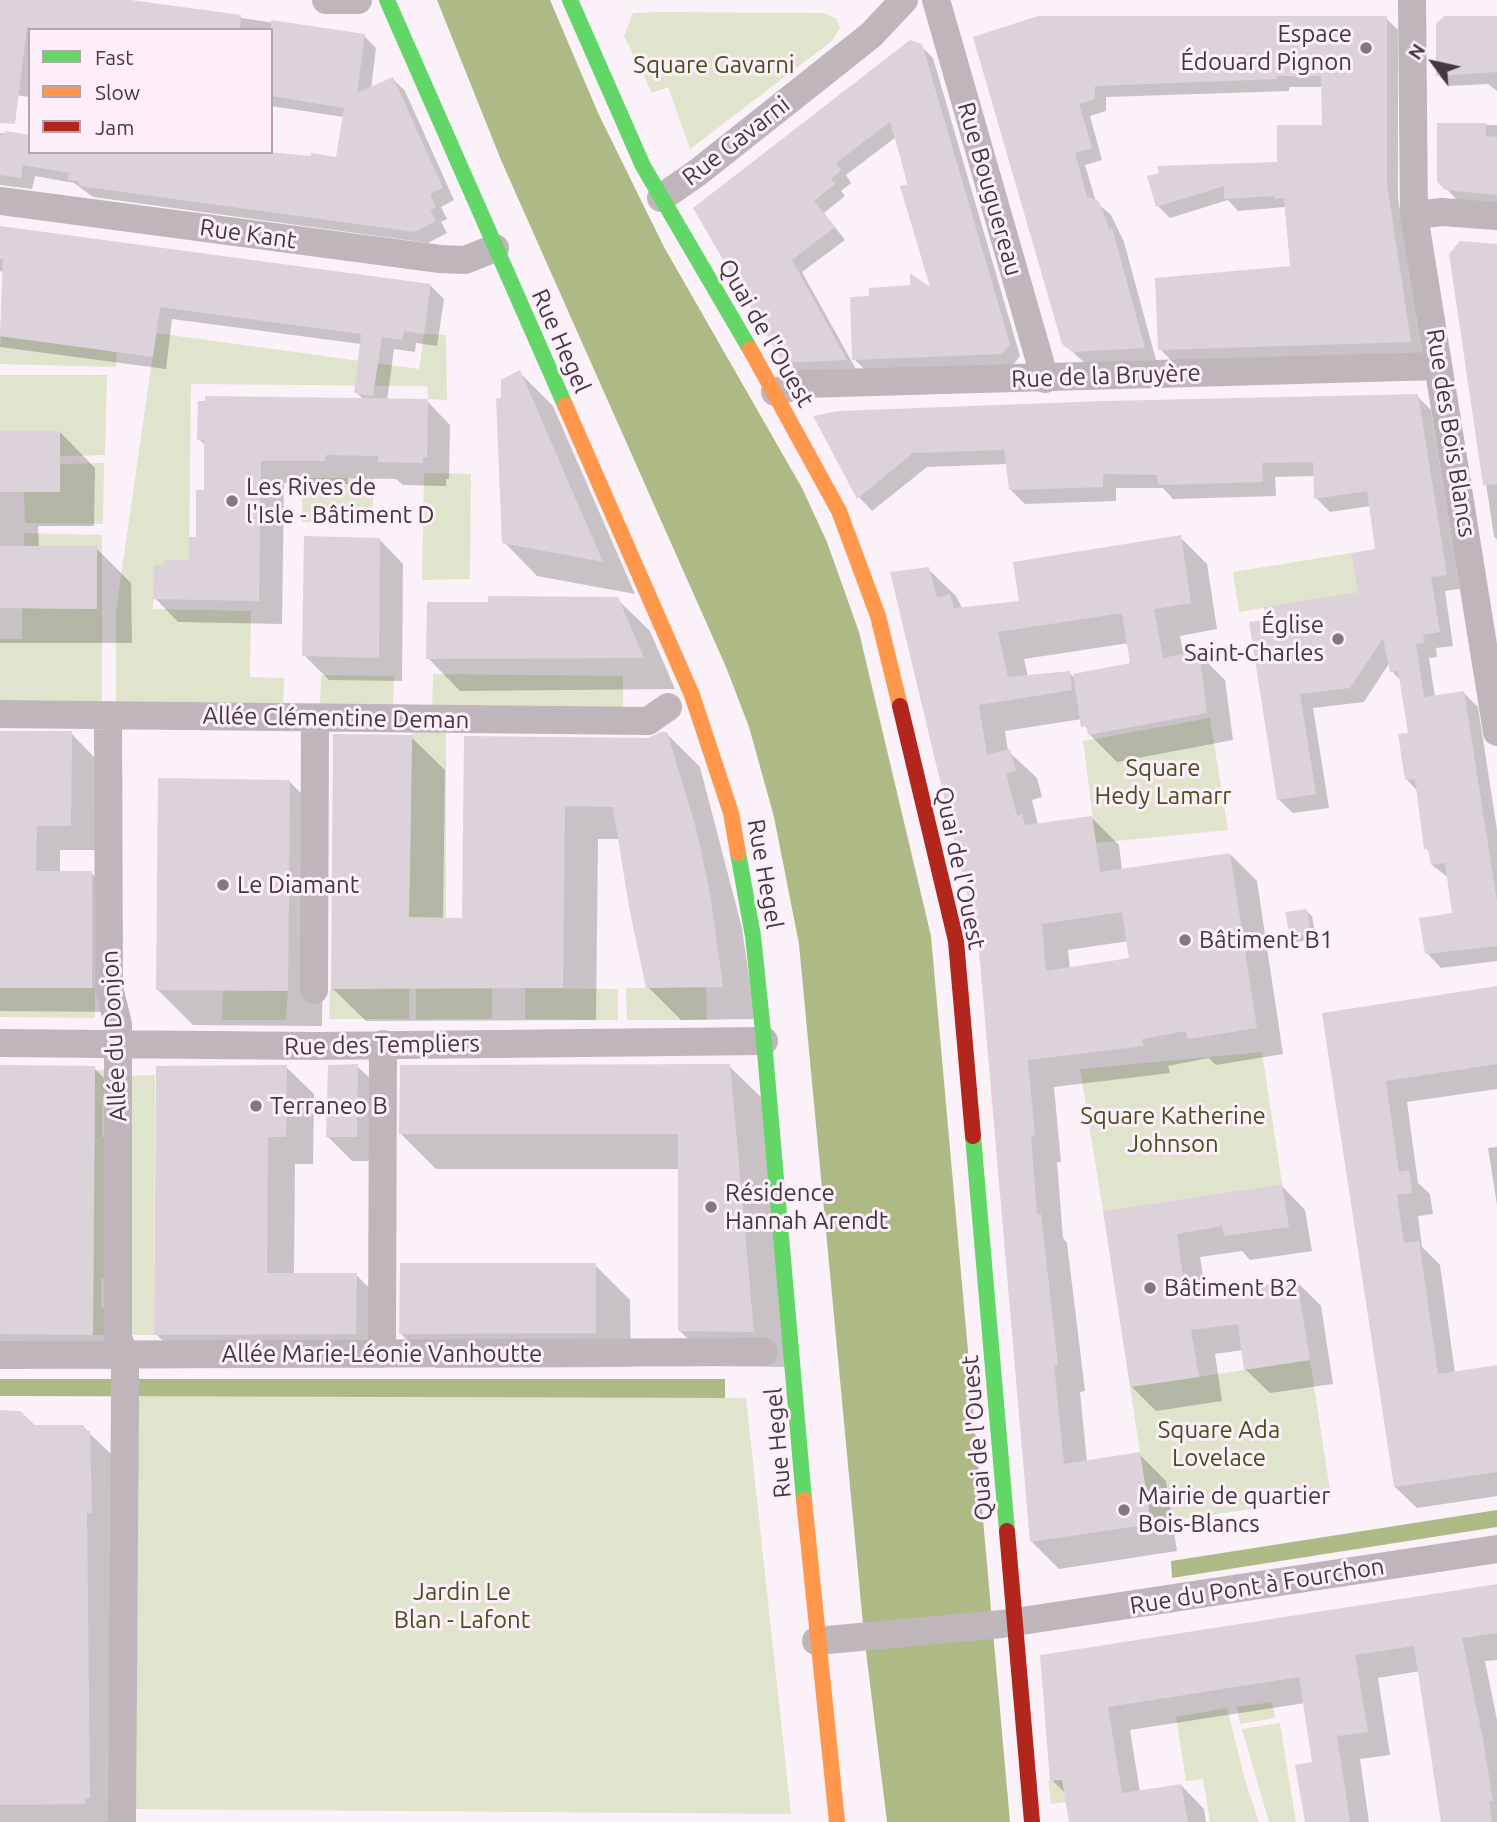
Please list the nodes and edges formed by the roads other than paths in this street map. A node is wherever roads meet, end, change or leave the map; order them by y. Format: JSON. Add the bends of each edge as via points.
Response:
{"nodes":[{"id":1,"x":326,"y":0,"type":"edge"},
{"id":2,"x":358,"y":0,"type":"edge"},
{"id":3,"x":387,"y":0,"type":"edge"},
{"id":4,"x":570,"y":0,"type":"edge"},
{"id":5,"x":904,"y":0,"type":"edge"},
{"id":6,"x":936,"y":0,"type":"edge"},
{"id":7,"x":1412,"y":0,"type":"edge"},
{"id":8,"x":661,"y":198,"type":"junction"},
{"id":9,"x":0,"y":201,"type":"edge"},
{"id":10,"x":1414,"y":215,"type":"junction"},
{"id":11,"x":1497,"y":216,"type":"edge"},
{"id":12,"x":495,"y":248,"type":"junction"},
{"id":13,"x":1438,"y":366,"type":"junction"},
{"id":14,"x":1045,"y":379,"type":"junction"},
{"id":15,"x":775,"y":392,"type":"junction"},
{"id":16,"x":1488,"y":610,"type":"edge"},
{"id":17,"x":668,"y":707,"type":"dead end"},
{"id":18,"x":0,"y":714,"type":"edge"},
{"id":19,"x":108,"y":715,"type":"junction"},
{"id":20,"x":315,"y":718,"type":"junction"},
{"id":21,"x":1497,"y":732,"type":"edge"},
{"id":22,"x":314,"y":990,"type":"dead end"},
{"id":23,"x":764,"y":1041,"type":"junction"},
{"id":24,"x":0,"y":1043,"type":"edge"},
{"id":25,"x":383,"y":1044,"type":"junction"},
{"id":26,"x":118,"y":1046,"type":"junction"},
{"id":27,"x":764,"y":1352,"type":"dead end"},
{"id":28,"x":382,"y":1354,"type":"junction"},
{"id":29,"x":0,"y":1355,"type":"edge"},
{"id":30,"x":125,"y":1377,"type":"junction"},
{"id":31,"x":1497,"y":1549,"type":"edge"},
{"id":32,"x":1008,"y":1622,"type":"junction"},
{"id":33,"x":816,"y":1641,"type":"junction"},
{"id":34,"x":122,"y":1822,"type":"edge"},
{"id":35,"x":837,"y":1822,"type":"edge"},
{"id":36,"x":1032,"y":1822,"type":"edge"}],
"edges":[{"from":1,"to":2,"type":"street"},
{"from":3,"to":12,"type":"street","name":"Rue Hegel"},
{"from":4,"to":8,"type":"street","name":"Quai de l'Ouest"},
{"from":5,"to":8,"type":"street","name":"Rue Gavarni","via":[[871,35]]},
{"from":6,"to":14,"type":"street","name":"Rue Bouguereau"},
{"from":7,"to":10,"type":"street","name":"Rue des Bois Blancs"},
{"from":8,"to":15,"type":"street","name":"Quai de l'Ouest"},
{"from":9,"to":12,"type":"street","name":"Rue Kant","via":[[440,259],[465,260]]},
{"from":10,"to":11,"type":"street"},
{"from":10,"to":13,"type":"street","name":"Rue des Bois Blancs"},
{"from":12,"to":23,"type":"street","name":"Rue Hegel","via":[[692,695],[725,791],[745,885]]},
{"from":13,"to":14,"type":"street","name":"Rue de la Bruyère"},
{"from":13,"to":16,"type":"street","name":"Rue des Bois Blancs"},
{"from":14,"to":15,"type":"street","name":"Rue de la Bruyère","via":[[803,384]]},
{"from":15,"to":32,"type":"street","name":"Quai de l'Ouest","via":[[839,511],[873,599],[956,941]]},
{"from":16,"to":21,"type":"street","name":"Rue des Bois Blancs"},
{"from":17,"to":20,"type":"street","name":"Allée Clémentine Deman","via":[[648,721]]},
{"from":18,"to":19,"type":"street","name":"Allée Clémentine Deman"},
{"from":19,"to":20,"type":"street","name":"Allée Clémentine Deman"},
{"from":19,"to":26,"type":"street","name":"Allée du Donjon","via":[[109,988]]},
{"from":20,"to":22,"type":"street"},
{"from":23,"to":25,"type":"street","name":"Rue des Templiers"},
{"from":23,"to":33,"type":"street","name":"Rue Hegel"},
{"from":24,"to":26,"type":"street","name":"Rue des Templiers"},
{"from":25,"to":26,"type":"street","name":"Rue des Templiers"},
{"from":25,"to":28,"type":"street"},
{"from":26,"to":30,"type":"street","name":"Allée du Donjon","via":[[118,1336]]},
{"from":27,"to":28,"type":"street","name":"Allée Marie-Léonie Vanhoutte"},
{"from":28,"to":30,"type":"street","name":"Allée Marie-Léonie Vanhoutte"},
{"from":29,"to":30,"type":"street","name":"Allée Marie-Léonie Vanhoutte"},
{"from":30,"to":34,"type":"street","name":"Allée du Donjon"},
{"from":31,"to":32,"type":"street","name":"Rue du Pont à Fourchon"},
{"from":32,"to":33,"type":"street","name":"Rue du Pont à Fourchon"},
{"from":32,"to":36,"type":"street","name":"Quai de l'Ouest"},
{"from":33,"to":35,"type":"street","name":"Rue Hegel"}]}
